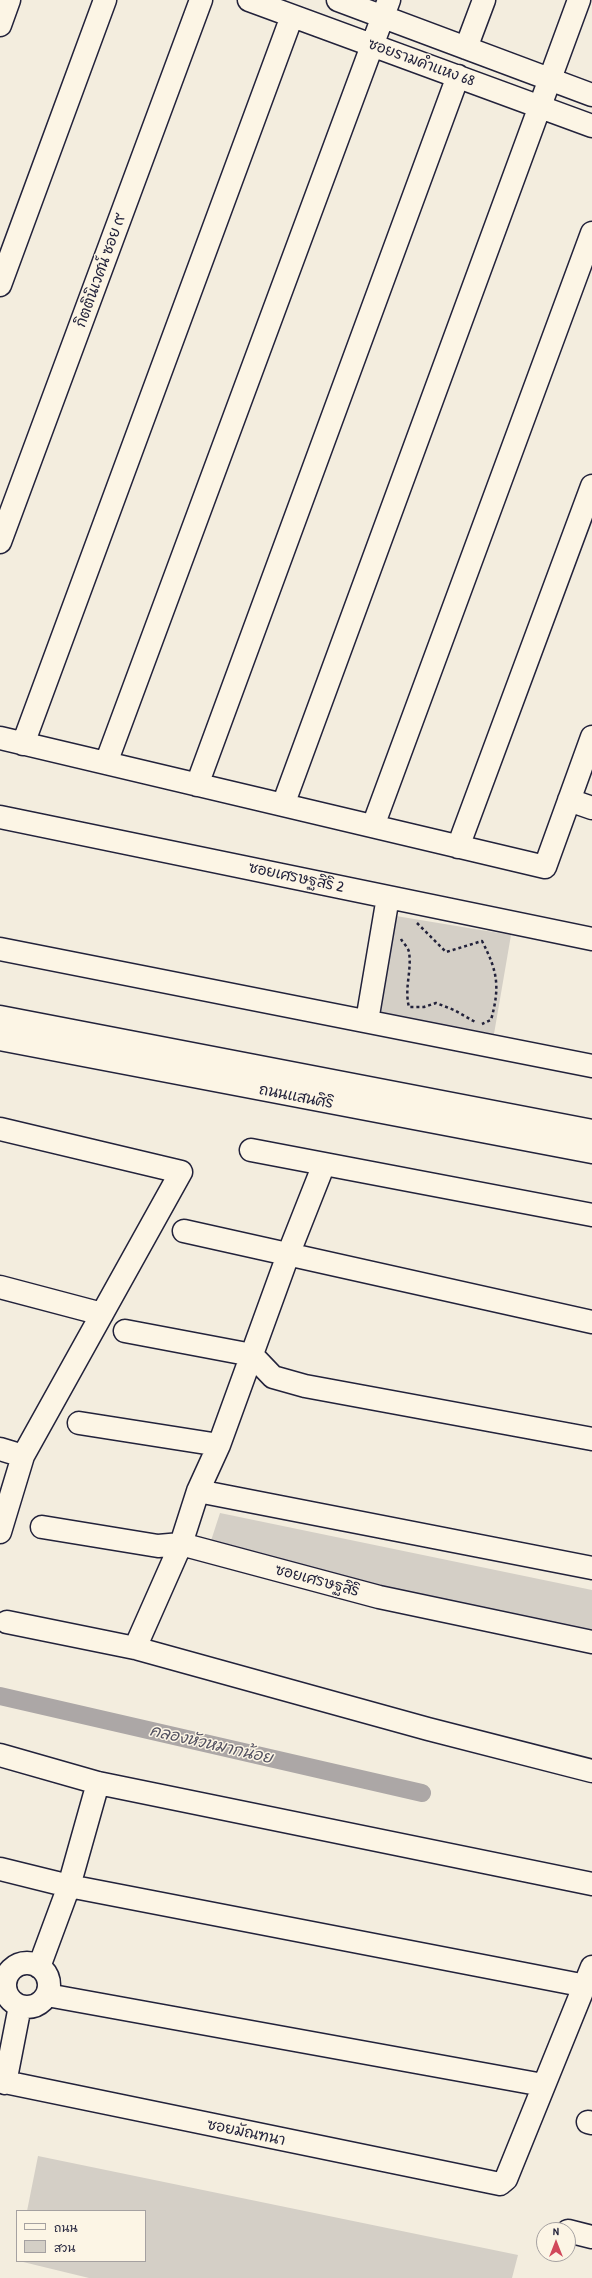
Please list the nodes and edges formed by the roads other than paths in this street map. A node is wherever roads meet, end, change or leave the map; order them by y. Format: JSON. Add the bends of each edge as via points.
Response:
{"nodes":[{"id":1,"x":9,"y":0,"type":"edge"},
{"id":2,"x":105,"y":0,"type":"edge"},
{"id":3,"x":201,"y":0,"type":"edge"},
{"id":4,"x":249,"y":0,"type":"edge"},
{"id":5,"x":338,"y":0,"type":"edge"},
{"id":6,"x":484,"y":0,"type":"edge"},
{"id":7,"x":579,"y":0,"type":"edge"},
{"id":8,"x":386,"y":8,"type":"edge"},
{"id":9,"x":292,"y":16,"type":"junction"},
{"id":10,"x":0,"y":25,"type":"edge"},
{"id":11,"x":371,"y":44,"type":"junction"},
{"id":12,"x":466,"y":48,"type":"junction"},
{"id":13,"x":458,"y":76,"type":"junction"},
{"id":14,"x":549,"y":79,"type":"junction"},
{"id":15,"x":592,"y":94,"type":"edge"},
{"id":16,"x":541,"y":107,"type":"junction"},
{"id":17,"x":592,"y":126,"type":"edge"},
{"id":18,"x":592,"y":233,"type":"edge"},
{"id":19,"x":0,"y":286,"type":"edge"},
{"id":20,"x":592,"y":486,"type":"edge"},
{"id":21,"x":0,"y":542,"type":"edge"},
{"id":22,"x":592,"y":737,"type":"edge"},
{"id":23,"x":0,"y":738,"type":"edge"},
{"id":24,"x":23,"y":744,"type":"junction"},
{"id":25,"x":106,"y":763,"type":"junction"},
{"id":26,"x":197,"y":785,"type":"junction"},
{"id":27,"x":569,"y":800,"type":"junction"},
{"id":28,"x":283,"y":805,"type":"junction"},
{"id":29,"x":592,"y":808,"type":"edge"},
{"id":30,"x":0,"y":818,"type":"edge"},
{"id":31,"x":373,"y":826,"type":"junction"},
{"id":32,"x":458,"y":847,"type":"junction"},
{"id":33,"x":388,"y":897,"type":"junction"},
{"id":34,"x":592,"y":939,"type":"edge"},
{"id":35,"x":0,"y":949,"type":"edge"},
{"id":36,"x":0,"y":1017,"type":"edge"},
{"id":37,"x":367,"y":1021,"type":"junction"},
{"id":38,"x":0,"y":1039,"type":"edge"},
{"id":39,"x":80,"y":1044,"type":"junction"},
{"id":40,"x":592,"y":1066,"type":"edge"},
{"id":41,"x":409,"y":1096,"type":"junction"},
{"id":42,"x":404,"y":1117,"type":"junction"},
{"id":43,"x":0,"y":1129,"type":"edge"},
{"id":44,"x":592,"y":1131,"type":"edge"},
{"id":45,"x":250,"y":1150,"type":"dead end"},
{"id":46,"x":592,"y":1152,"type":"edge"},
{"id":47,"x":324,"y":1164,"type":"junction"},
{"id":48,"x":592,"y":1215,"type":"edge"},
{"id":49,"x":184,"y":1231,"type":"dead end"},
{"id":50,"x":288,"y":1255,"type":"junction"},
{"id":51,"x":0,"y":1287,"type":"edge"},
{"id":52,"x":102,"y":1314,"type":"junction"},
{"id":53,"x":592,"y":1322,"type":"edge"},
{"id":54,"x":125,"y":1331,"type":"dead end"},
{"id":55,"x":252,"y":1355,"type":"junction"},
{"id":56,"x":79,"y":1423,"type":"dead end"},
{"id":57,"x":592,"y":1439,"type":"edge"},
{"id":58,"x":219,"y":1445,"type":"junction"},
{"id":59,"x":0,"y":1449,"type":"edge"},
{"id":60,"x":23,"y":1456,"type":"junction"},
{"id":61,"x":198,"y":1491,"type":"junction"},
{"id":62,"x":42,"y":1527,"type":"dead end"},
{"id":63,"x":0,"y":1532,"type":"edge"},
{"id":64,"x":181,"y":1544,"type":"junction"},
{"id":65,"x":592,"y":1568,"type":"edge"},
{"id":66,"x":7,"y":1622,"type":"dead end"},
{"id":67,"x":592,"y":1642,"type":"edge"},
{"id":68,"x":135,"y":1648,"type":"junction"},
{"id":69,"x":0,"y":1756,"type":"edge"},
{"id":70,"x":592,"y":1771,"type":"edge"},
{"id":71,"x":98,"y":1783,"type":"junction"},
{"id":72,"x":0,"y":1869,"type":"edge"},
{"id":73,"x":592,"y":1884,"type":"edge"},
{"id":74,"x":69,"y":1886,"type":"junction"},
{"id":75,"x":39,"y":1967,"type":"junction"},
{"id":76,"x":589,"y":1977,"type":"edge"},
{"id":77,"x":2,"y":1982,"type":"edge"},
{"id":78,"x":46,"y":1994,"type":"junction"},
{"id":79,"x":20,"y":2006,"type":"junction"},
{"id":80,"x":3,"y":2082,"type":"edge"},
{"id":81,"x":543,"y":2085,"type":"junction"},
{"id":82,"x":576,"y":2233,"type":"edge"},
{"id":83,"x":592,"y":2237,"type":"edge"}],
"edges":[{"from":1,"to":10,"type":"street"},
{"from":2,"to":19,"type":"street"},
{"from":3,"to":21,"type":"street","name":"กิตตินิเวศน์ ซอย ๙"},
{"from":4,"to":9,"type":"street","name":"ซอยรามคำแหง 68"},
{"from":5,"to":8,"type":"street","name":"ซอยรามคำแหง 68"},
{"from":6,"to":12,"type":"street"},
{"from":7,"to":14,"type":"street"},
{"from":8,"to":11,"type":"street"},
{"from":8,"to":12,"type":"street","name":"ซอยรามคำแหง 68"},
{"from":9,"to":11,"type":"street","name":"ซอยรามคำแหง 68"},
{"from":9,"to":24,"type":"street"},
{"from":11,"to":13,"type":"street","name":"ซอยรามคำแหง 68"},
{"from":11,"to":25,"type":"street"},
{"from":12,"to":14,"type":"street","name":"ซอยรามคำแหง 68"},
{"from":13,"to":16,"type":"street","name":"ซอยรามคำแหง 68"},
{"from":13,"to":26,"type":"street"},
{"from":14,"to":15,"type":"street","name":"ซอยรามคำแหง 68"},
{"from":14,"to":16,"type":"street"},
{"from":16,"to":17,"type":"street","name":"ซอยรามคำแหง 68"},
{"from":16,"to":28,"type":"street"},
{"from":18,"to":31,"type":"street"},
{"from":20,"to":32,"type":"street"},
{"from":22,"to":27,"type":"street"},
{"from":23,"to":24,"type":"street"},
{"from":24,"to":25,"type":"street"},
{"from":25,"to":26,"type":"street"},
{"from":26,"to":28,"type":"street"},
{"from":27,"to":29,"type":"street"},
{"from":27,"to":32,"type":"street","via":[[545,867]]},
{"from":28,"to":31,"type":"street"},
{"from":30,"to":33,"type":"street","name":"ซอยเศรษฐสิริ 2"},
{"from":31,"to":32,"type":"street"},
{"from":33,"to":34,"type":"street","name":"ซอยเศรษฐสิริ 2"},
{"from":33,"to":37,"type":"street"},
{"from":35,"to":37,"type":"street"},
{"from":36,"to":39,"type":"street","name":"ถนนแสนศิริ"},
{"from":37,"to":40,"type":"street"},
{"from":38,"to":39,"type":"street","name":"ถนนแสนศิริ"},
{"from":39,"to":41,"type":"street","name":"ถนนแสนศิริ"},
{"from":39,"to":42,"type":"street","name":"ถนนแสนศิริ"},
{"from":41,"to":42,"type":"street"},
{"from":41,"to":44,"type":"street","name":"ถนนแสนศิริ"},
{"from":42,"to":46,"type":"street","name":"ถนนแสนศิริ"},
{"from":43,"to":52,"type":"street","via":[[181,1172]]},
{"from":45,"to":47,"type":"street"},
{"from":47,"to":48,"type":"street"},
{"from":47,"to":50,"type":"street"},
{"from":49,"to":50,"type":"street"},
{"from":50,"to":53,"type":"street"},
{"from":50,"to":55,"type":"street"},
{"from":51,"to":52,"type":"street"},
{"from":52,"to":60,"type":"street"},
{"from":54,"to":55,"type":"street"},
{"from":55,"to":57,"type":"street","via":[[273,1377],[305,1386]]},
{"from":55,"to":58,"type":"street"},
{"from":56,"to":58,"type":"street"},
{"from":58,"to":61,"type":"street"},
{"from":59,"to":60,"type":"street"},
{"from":60,"to":63,"type":"street"},
{"from":61,"to":64,"type":"street"},
{"from":61,"to":65,"type":"street"},
{"from":62,"to":64,"type":"street","name":"ซอยเศรษฐสิริ","via":[[158,1546]]},
{"from":64,"to":67,"type":"street","name":"ซอยเศรษฐสิริ","via":[[379,1597]]},
{"from":64,"to":68,"type":"street"},
{"from":66,"to":68,"type":"street"},
{"from":68,"to":70,"type":"street","via":[[428,1729]]},
{"from":69,"to":71,"type":"street"},
{"from":71,"to":73,"type":"street"},
{"from":71,"to":74,"type":"street"},
{"from":72,"to":74,"type":"street"},
{"from":74,"to":75,"type":"street"},
{"from":74,"to":76,"type":"street"},
{"from":75,"to":77,"type":"street","via":[[25,1964],[17,1966]]},
{"from":75,"to":78,"type":"street","via":[[49,1984]]},
{"from":76,"to":81,"type":"street"},
{"from":77,"to":79,"type":"street","via":[[8,1997]]},
{"from":78,"to":79,"type":"street","via":[[34,2006]]},
{"from":78,"to":81,"type":"street"},
{"from":79,"to":80,"type":"street"},
{"from":80,"to":81,"type":"street","name":"ซอยมัณฑนา","via":[[492,2184],[500,2184],[506,2179]]},
{"from":82,"to":83,"type":"street"}]}
